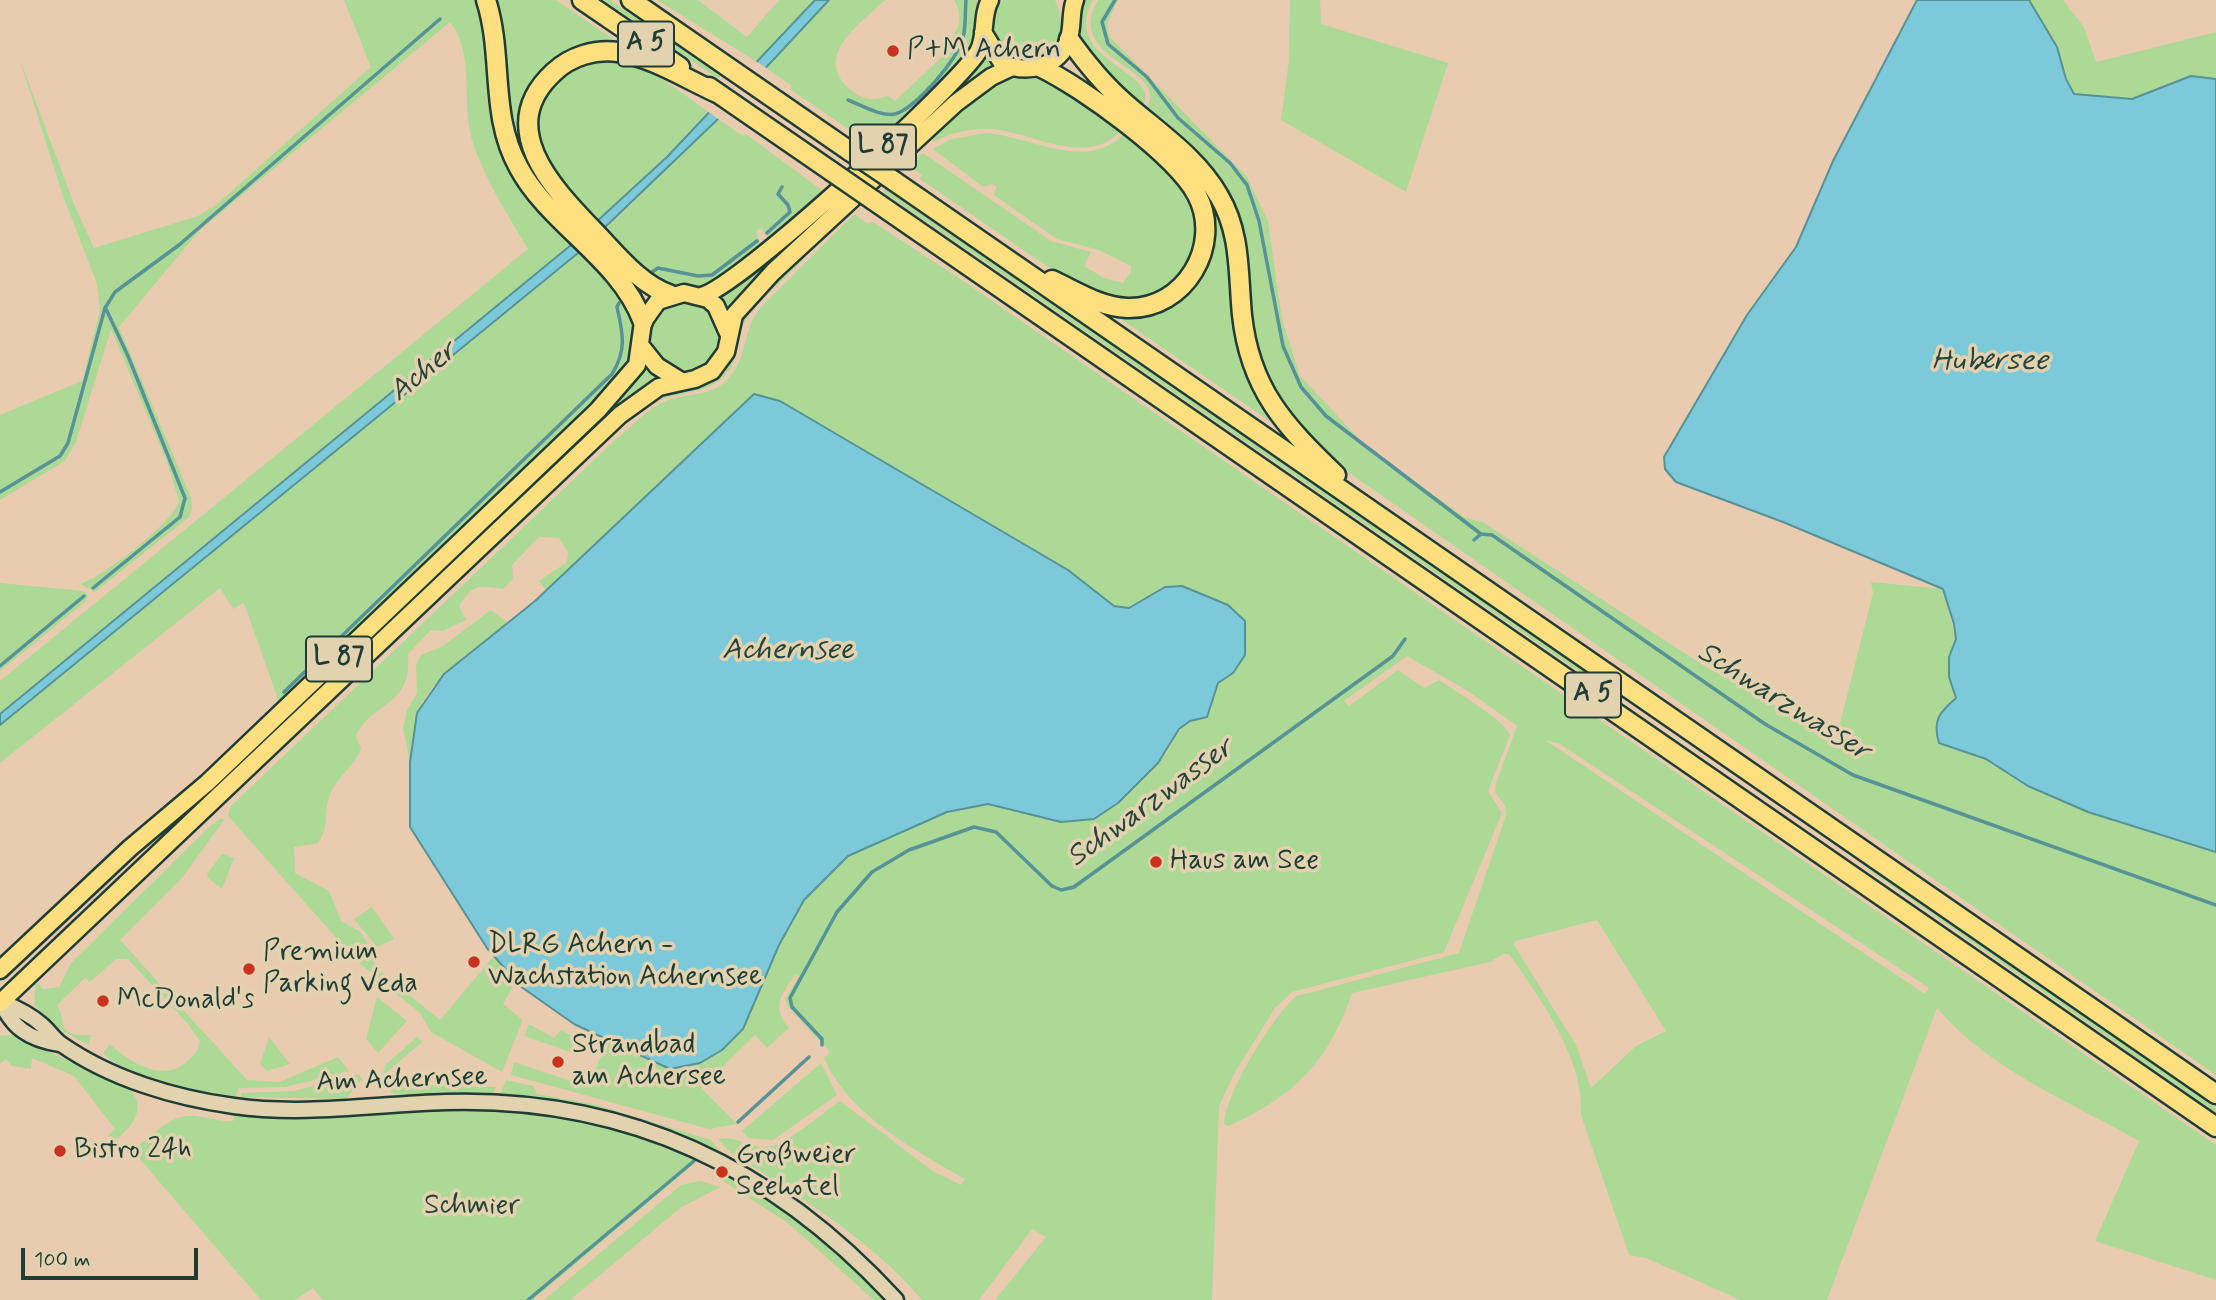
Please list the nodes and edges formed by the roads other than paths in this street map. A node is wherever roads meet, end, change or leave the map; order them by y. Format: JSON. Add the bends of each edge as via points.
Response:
{"nodes":[{"id":1,"x":486,"y":0,"type":"edge"},
{"id":2,"x":582,"y":0,"type":"edge"},
{"id":3,"x":631,"y":0,"type":"edge"},
{"id":4,"x":990,"y":0,"type":"edge"},
{"id":5,"x":1069,"y":5,"type":"edge"},
{"id":6,"x":983,"y":32,"type":"junction"},
{"id":7,"x":1069,"y":39,"type":"junction"},
{"id":8,"x":1013,"y":67,"type":"junction"},
{"id":9,"x":1040,"y":67,"type":"junction"},
{"id":10,"x":712,"y":90,"type":"junction"},
{"id":11,"x":1133,"y":120,"type":"junction"},
{"id":12,"x":574,"y":221,"type":"junction"},
{"id":13,"x":602,"y":252,"type":"junction"},
{"id":14,"x":1000,"y":254,"type":"junction"},
{"id":15,"x":670,"y":295,"type":"junction"},
{"id":16,"x":701,"y":296,"type":"junction"},
{"id":17,"x":643,"y":322,"type":"junction"},
{"id":18,"x":728,"y":333,"type":"junction"},
{"id":19,"x":641,"y":346,"type":"junction"},
{"id":20,"x":681,"y":381,"type":"junction"},
{"id":21,"x":1375,"y":512,"type":"junction"},
{"id":22,"x":0,"y":970,"type":"edge"},
{"id":23,"x":1,"y":1001,"type":"edge"},
{"id":24,"x":15,"y":1028,"type":"junction"},
{"id":25,"x":0,"y":1030,"type":"edge"},
{"id":26,"x":60,"y":1044,"type":"junction"},
{"id":27,"x":2216,"y":1094,"type":"edge"},
{"id":28,"x":2216,"y":1127,"type":"edge"},
{"id":29,"x":896,"y":1300,"type":"edge"}],
"edges":[{"from":1,"to":12,"type":"highway","via":[[506,143],[524,176]]},
{"from":2,"to":10,"type":"highway","number":"A 5"},
{"from":3,"to":14,"type":"highway","number":"A 5","bridge":true},
{"from":4,"to":6,"type":"main road"},
{"from":5,"to":7,"type":"main road"},
{"from":6,"to":8,"type":"main road","via":[[1000,62]]},
{"from":6,"to":16,"type":"main road","number":"L 87","via":[[975,55],[923,110],[769,251],[724,286]]},
{"from":7,"to":9,"type":"main road","via":[[1062,53]]},
{"from":7,"to":11,"type":"highway"},
{"from":8,"to":9,"type":"main road"},
{"from":8,"to":18,"type":"main road","number":"L 87","via":[[956,103],[788,257],[734,315]]},
{"from":9,"to":11,"type":"highway"},
{"from":10,"to":12,"type":"highway","via":[[615,52],[575,58],[552,74],[533,106],[531,145]]},
{"from":10,"to":28,"type":"highway","number":"A 5","bridge":true},
{"from":11,"to":14,"type":"highway","via":[[1193,188],[1203,210],[1203,252],[1194,272],[1177,290],[1152,304],[1112,306]]},
{"from":11,"to":21,"type":"highway","via":[[1195,164],[1224,205],[1238,248],[1248,352],[1268,401],[1297,437]]},
{"from":12,"to":13,"type":"highway"},
{"from":13,"to":15,"type":"highway"},
{"from":13,"to":17,"type":"highway"},
{"from":14,"to":21,"type":"highway","number":"A 5"},
{"from":15,"to":16,"type":"main road"},
{"from":15,"to":17,"type":"main road","via":[[654,304]]},
{"from":16,"to":18,"type":"main road","via":[[716,306]]},
{"from":17,"to":19,"type":"main road"},
{"from":18,"to":20,"type":"main road","via":[[726,352],[716,368],[701,378]]},
{"from":19,"to":20,"type":"main road","via":[[657,366]]},
{"from":19,"to":22,"type":"main road","number":"L 87","via":[[637,365],[626,380],[525,482],[207,783]]},
{"from":20,"to":23,"type":"main road","number":"L 87","via":[[652,391],[613,421]]},
{"from":21,"to":27,"type":"highway","number":"A 5"},
{"from":23,"to":24,"type":"street"},
{"from":23,"to":26,"type":"street","via":[[28,1013]]},
{"from":24,"to":25,"type":"street"},
{"from":24,"to":26,"type":"street"},
{"from":26,"to":29,"type":"street","name":"Am Achernsee","via":[[155,1088],[235,1106],[285,1110],[495,1101],[569,1108],[652,1132],[715,1159],[802,1213]]}]}
